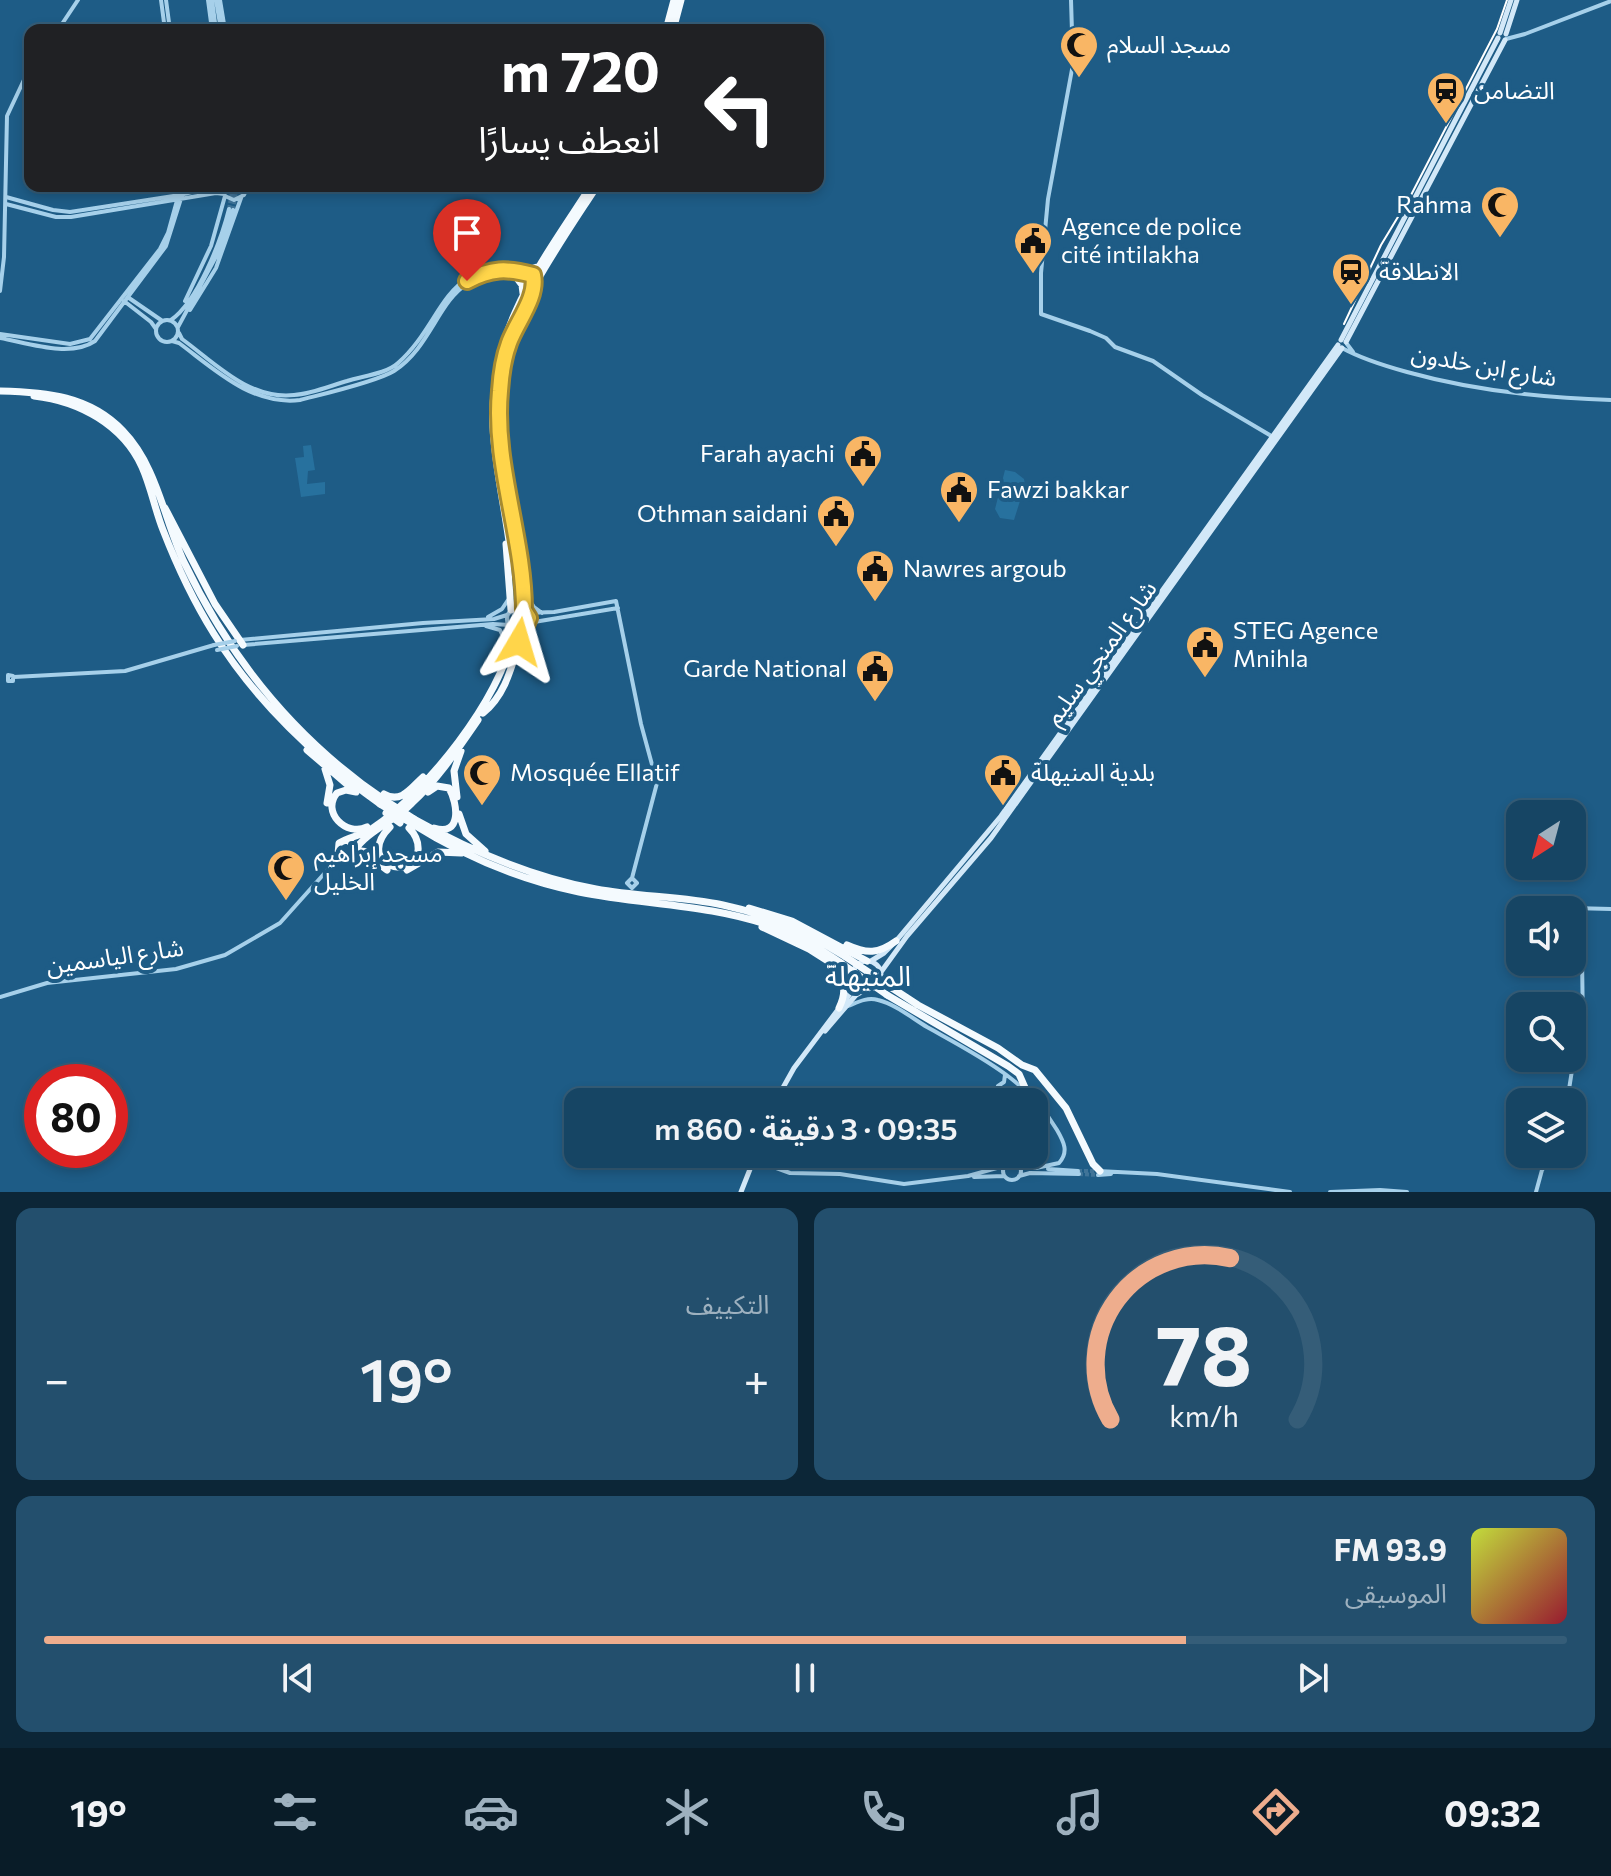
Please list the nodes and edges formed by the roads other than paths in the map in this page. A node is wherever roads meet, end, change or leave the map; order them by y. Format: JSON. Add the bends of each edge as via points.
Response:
{"nodes":[{"id":1,"x":78,"y":0,"type":"edge"},
{"id":2,"x":164,"y":0,"type":"edge"},
{"id":3,"x":214,"y":0,"type":"edge"},
{"id":4,"x":674,"y":0,"type":"edge"},
{"id":5,"x":681,"y":0,"type":"edge"},
{"id":6,"x":1071,"y":0,"type":"edge"},
{"id":7,"x":1514,"y":0,"type":"edge"},
{"id":8,"x":1611,"y":1,"type":"edge"},
{"id":9,"x":62,"y":24,"type":"edge"},
{"id":10,"x":167,"y":24,"type":"edge"},
{"id":11,"x":217,"y":24,"type":"edge"},
{"id":12,"x":668,"y":24,"type":"edge"},
{"id":13,"x":675,"y":24,"type":"edge"},
{"id":14,"x":1504,"y":36,"type":"junction"},
{"id":15,"x":24,"y":80,"type":"edge"},
{"id":16,"x":182,"y":192,"type":"edge"},
{"id":17,"x":198,"y":192,"type":"edge"},
{"id":18,"x":223,"y":192,"type":"edge"},
{"id":19,"x":244,"y":192,"type":"edge"},
{"id":20,"x":587,"y":192,"type":"edge"},
{"id":21,"x":593,"y":192,"type":"edge"},
{"id":22,"x":225,"y":195,"type":"junction"},
{"id":23,"x":181,"y":197,"type":"junction"},
{"id":24,"x":241,"y":198,"type":"junction"},
{"id":25,"x":6,"y":200,"type":"junction"},
{"id":26,"x":231,"y":210,"type":"tunnel mouth"},
{"id":27,"x":542,"y":263,"type":"junction"},
{"id":28,"x":518,"y":274,"type":"junction"},
{"id":29,"x":534,"y":280,"type":"junction"},
{"id":30,"x":0,"y":291,"type":"edge"},
{"id":31,"x":527,"y":296,"type":"junction"},
{"id":32,"x":126,"y":298,"type":"junction"},
{"id":33,"x":183,"y":312,"type":"junction"},
{"id":34,"x":164,"y":320,"type":"junction"},
{"id":35,"x":171,"y":320,"type":"junction"},
{"id":36,"x":156,"y":329,"type":"junction"},
{"id":37,"x":178,"y":330,"type":"junction"},
{"id":38,"x":0,"y":336,"type":"edge"},
{"id":39,"x":172,"y":341,"type":"junction"},
{"id":40,"x":1343,"y":345,"type":"junction"},
{"id":41,"x":0,"y":393,"type":"edge"},
{"id":42,"x":1611,"y":400,"type":"edge"},
{"id":43,"x":498,"y":425,"type":"junction"},
{"id":44,"x":1273,"y":437,"type":"junction"},
{"id":45,"x":507,"y":481,"type":"junction"},
{"id":46,"x":509,"y":491,"type":"junction"},
{"id":47,"x":160,"y":501,"type":"junction"},
{"id":48,"x":518,"y":502,"type":"dead end"},
{"id":49,"x":510,"y":586,"type":"junction"},
{"id":50,"x":528,"y":598,"type":"dead end"},
{"id":51,"x":618,"y":608,"type":"junction"},
{"id":52,"x":525,"y":611,"type":"junction"},
{"id":53,"x":509,"y":612,"type":"junction"},
{"id":54,"x":544,"y":613,"type":"junction"},
{"id":55,"x":485,"y":619,"type":"junction"},
{"id":56,"x":480,"y":625,"type":"junction"},
{"id":57,"x":509,"y":626,"type":"junction"},
{"id":58,"x":526,"y":626,"type":"junction"},
{"id":59,"x":239,"y":643,"type":"junction"},
{"id":60,"x":506,"y":647,"type":"junction"},
{"id":61,"x":0,"y":683,"type":"edge"},
{"id":62,"x":270,"y":697,"type":"junction"},
{"id":63,"x":483,"y":713,"type":"junction"},
{"id":64,"x":474,"y":722,"type":"junction"},
{"id":65,"x":300,"y":738,"type":"junction"},
{"id":66,"x":440,"y":763,"type":"junction"},
{"id":67,"x":322,"y":764,"type":"junction"},
{"id":68,"x":356,"y":792,"type":"junction"},
{"id":69,"x":381,"y":804,"type":"junction"},
{"id":70,"x":405,"y":810,"type":"junction"},
{"id":71,"x":387,"y":817,"type":"junction"},
{"id":72,"x":411,"y":823,"type":"junction"},
{"id":73,"x":344,"y":841,"type":"junction"},
{"id":74,"x":354,"y":852,"type":"junction"},
{"id":75,"x":470,"y":855,"type":"junction"},
{"id":76,"x":340,"y":856,"type":"junction"},
{"id":77,"x":510,"y":868,"type":"junction"},
{"id":78,"x":634,"y":882,"type":"joint"},
{"id":79,"x":647,"y":897,"type":"junction"},
{"id":80,"x":722,"y":905,"type":"junction"},
{"id":81,"x":1586,"y":908,"type":"edge"},
{"id":82,"x":1611,"y":909,"type":"edge"},
{"id":83,"x":726,"y":913,"type":"junction"},
{"id":84,"x":817,"y":932,"type":"junction"},
{"id":85,"x":896,"y":941,"type":"junction"},
{"id":86,"x":802,"y":945,"type":"junction"},
{"id":87,"x":844,"y":960,"type":"junction"},
{"id":88,"x":869,"y":961,"type":"junction"},
{"id":89,"x":881,"y":972,"type":"junction"},
{"id":90,"x":1582,"y":976,"type":"edge"},
{"id":91,"x":854,"y":978,"type":"junction"},
{"id":92,"x":868,"y":989,"type":"junction"},
{"id":93,"x":890,"y":992,"type":"junction"},
{"id":94,"x":0,"y":997,"type":"edge"},
{"id":95,"x":842,"y":1008,"type":"junction"},
{"id":96,"x":1004,"y":1073,"type":"junction"},
{"id":97,"x":998,"y":1086,"type":"dead end"},
{"id":98,"x":783,"y":1088,"type":"edge"},
{"id":99,"x":1023,"y":1088,"type":"edge"},
{"id":100,"x":1025,"y":1088,"type":"edge"},
{"id":101,"x":1569,"y":1088,"type":"edge"},
{"id":102,"x":1048,"y":1115,"type":"edge"},
{"id":103,"x":1048,"y":1165,"type":"edge"},
{"id":104,"x":751,"y":1168,"type":"edge"},
{"id":105,"x":779,"y":1168,"type":"edge"},
{"id":106,"x":997,"y":1168,"type":"edge"},
{"id":107,"x":1004,"y":1168,"type":"edge"},
{"id":108,"x":1020,"y":1168,"type":"edge"},
{"id":109,"x":1036,"y":1168,"type":"edge"},
{"id":110,"x":1544,"y":1168,"type":"edge"},
{"id":111,"x":1098,"y":1172,"type":"joint"},
{"id":112,"x":968,"y":1176,"type":"junction"},
{"id":113,"x":1004,"y":1176,"type":"junction"},
{"id":114,"x":1019,"y":1176,"type":"junction"},
{"id":115,"x":741,"y":1192,"type":"edge"},
{"id":116,"x":1290,"y":1192,"type":"edge"},
{"id":117,"x":1330,"y":1192,"type":"edge"},
{"id":118,"x":1407,"y":1192,"type":"edge"},
{"id":119,"x":1536,"y":1192,"type":"edge"}],
"edges":[{"from":1,"to":9,"type":"street"},
{"from":2,"to":10,"type":"street"},
{"from":3,"to":11,"type":"street"},
{"from":4,"to":12,"type":"highway"},
{"from":5,"to":13,"type":"highway"},
{"from":6,"to":44,"type":"street","via":[[1073,64],[1048,199],[1041,314],[1153,361]]},
{"from":7,"to":14,"type":"main road","name":"شارع المنجي سليم"},
{"from":8,"to":14,"type":"street","via":[[1517,37]]},
{"from":14,"to":40,"type":"main road","name":"شارع المنجي سليم"},
{"from":15,"to":25,"type":"street","via":[[8,113]]},
{"from":16,"to":23,"type":"street"},
{"from":17,"to":23,"type":"street"},
{"from":18,"to":22,"type":"street"},
{"from":19,"to":24,"type":"street"},
{"from":20,"to":27,"type":"highway"},
{"from":21,"to":29,"type":"highway"},
{"from":22,"to":23,"type":"street"},
{"from":22,"to":24,"type":"street"},
{"from":22,"to":33,"type":"street","via":[[215,237]]},
{"from":23,"to":25,"type":"street","via":[[70,212]]},
{"from":23,"to":32,"type":"street","via":[[170,234]]},
{"from":24,"to":33,"type":"street","via":[[213,273],[192,307]]},
{"from":25,"to":30,"type":"street"},
{"from":26,"to":33,"type":"street","via":[[219,251]]},
{"from":27,"to":28,"type":"highway"},
{"from":27,"to":29,"type":"highway"},
{"from":28,"to":29,"type":"street"},
{"from":28,"to":31,"type":"highway"},
{"from":28,"to":37,"type":"street","via":[[492,270],[456,288],[392,367],[297,395],[246,385],[182,339]]},
{"from":28,"to":39,"type":"street","via":[[491,274],[459,290],[393,372],[300,400],[249,391]]},
{"from":29,"to":31,"type":"highway"},
{"from":31,"to":43,"type":"highway","via":[[504,358]]},
{"from":31,"to":45,"type":"highway","via":[[504,335],[496,374],[493,426]]},
{"from":32,"to":34,"type":"street"},
{"from":32,"to":36,"type":"street"},
{"from":32,"to":38,"type":"street","via":[[98,332],[81,343]]},
{"from":33,"to":35,"type":"street"},
{"from":33,"to":37,"type":"street"},
{"from":34,"to":35,"type":"street"},
{"from":34,"to":36,"type":"street"},
{"from":35,"to":37,"type":"street"},
{"from":36,"to":39,"type":"street","via":[[162,341]]},
{"from":37,"to":39,"type":"street"},
{"from":40,"to":42,"type":"street","name":"شارع ابن خلدون","via":[[1392,368],[1457,385],[1538,397]]},
{"from":40,"to":44,"type":"main road","name":"شارع المنجي سليم"},
{"from":40,"to":89,"type":"main road","name":"شارع المنجي سليم","via":[[991,838]]},
{"from":41,"to":47,"type":"highway","via":[[66,397],[103,414],[136,447]]},
{"from":41,"to":65,"type":"highway","via":[[72,405],[99,418],[125,440],[143,468],[178,569],[214,633]]},
{"from":43,"to":45,"type":"highway"},
{"from":43,"to":45,"type":"highway","via":[[512,549]]},
{"from":44,"to":85,"type":"main road","name":"شارع المنجي سليم","via":[[1001,816]]},
{"from":45,"to":46,"type":"highway"},
{"from":45,"to":49,"type":"highway"},
{"from":46,"to":48,"type":"highway"},
{"from":46,"to":52,"type":"highway"},
{"from":47,"to":59,"type":"highway"},
{"from":47,"to":62,"type":"highway","via":[[220,629]]},
{"from":49,"to":53,"type":"highway"},
{"from":49,"to":55,"type":"street","via":[[504,607]]},
{"from":50,"to":54,"type":"street"},
{"from":51,"to":54,"type":"street","via":[[616,601]]},
{"from":51,"to":58,"type":"street"},
{"from":51,"to":78,"type":"street","via":[[657,783]]},
{"from":52,"to":53,"type":"street"},
{"from":52,"to":54,"type":"street"},
{"from":52,"to":58,"type":"street"},
{"from":53,"to":55,"type":"street"},
{"from":53,"to":57,"type":"street"},
{"from":55,"to":59,"type":"street"},
{"from":56,"to":57,"type":"street"},
{"from":56,"to":59,"type":"street"},
{"from":56,"to":60,"type":"street","via":[[502,632]]},
{"from":57,"to":58,"type":"street"},
{"from":57,"to":60,"type":"highway"},
{"from":58,"to":63,"type":"highway","via":[[509,676]]},
{"from":59,"to":61,"type":"street","bridge":true,"via":[[125,671],[14,677]]},
{"from":60,"to":64,"type":"highway"},
{"from":62,"to":66,"type":"highway","via":[[390,798],[403,796]]},
{"from":62,"to":69,"type":"highway"},
{"from":63,"to":64,"type":"highway"},
{"from":63,"to":64,"type":"highway","via":[[508,668],[515,636]]},
{"from":64,"to":66,"type":"highway"},
{"from":64,"to":70,"type":"highway","via":[[437,776]]},
{"from":64,"to":77,"type":"highway","via":[[454,771],[461,823],[469,839]]},
{"from":65,"to":67,"type":"highway"},
{"from":65,"to":69,"type":"highway"},
{"from":66,"to":71,"type":"highway"},
{"from":67,"to":68,"type":"highway"},
{"from":67,"to":73,"type":"highway","via":[[330,779],[328,810]]},
{"from":68,"to":69,"type":"highway"},
{"from":68,"to":71,"type":"highway","via":[[342,791],[332,799],[332,811],[343,826],[357,831]]},
{"from":69,"to":72,"type":"highway","bridge":true},
{"from":69,"to":72,"type":"highway","bridge":true,"via":[[400,823]]},
{"from":70,"to":72,"type":"highway","via":[[380,840],[380,857],[390,866],[408,865],[417,854]]},
{"from":70,"to":72,"type":"highway","via":[[437,786],[451,791],[456,817],[452,827],[440,830]]},
{"from":70,"to":74,"type":"highway","via":[[361,841]]},
{"from":71,"to":73,"type":"highway"},
{"from":72,"to":75,"type":"highway"},
{"from":72,"to":77,"type":"highway"},
{"from":73,"to":74,"type":"highway","via":[[352,843]]},
{"from":73,"to":76,"type":"highway","via":[[337,848]]},
{"from":74,"to":75,"type":"highway","via":[[367,851],[382,867],[398,872],[438,852]]},
{"from":74,"to":76,"type":"highway","via":[[349,858]]},
{"from":75,"to":77,"type":"highway"},
{"from":76,"to":94,"type":"street","name":"شارع الياسمين","via":[[280,923],[225,955],[176,969],[47,983]]},
{"from":77,"to":79,"type":"highway"},
{"from":77,"to":83,"type":"highway","via":[[580,892]]},
{"from":78,"to":79,"type":"highway"},
{"from":79,"to":80,"type":"highway"},
{"from":80,"to":84,"type":"highway","via":[[773,913]]},
{"from":80,"to":87,"type":"highway","via":[[782,923]]},
{"from":81,"to":82,"type":"street"},
{"from":83,"to":86,"type":"highway"},
{"from":83,"to":87,"type":"highway","via":[[772,926]]},
{"from":84,"to":85,"type":"highway","via":[[869,953]]},
{"from":84,"to":88,"type":"highway"},
{"from":85,"to":88,"type":"main road","name":"شارع المنجي سليم"},
{"from":86,"to":91,"type":"highway"},
{"from":86,"to":95,"type":"highway","via":[[840,976]]},
{"from":87,"to":93,"type":"highway","bridge":true},
{"from":88,"to":89,"type":"main road"},
{"from":88,"to":91,"type":"main road","via":[[856,966]]},
{"from":89,"to":92,"type":"main road","via":[[879,984]]},
{"from":90,"to":101,"type":"street","via":[[1583,1029]]},
{"from":91,"to":92,"type":"main road"},
{"from":91,"to":95,"type":"main road"},
{"from":92,"to":95,"type":"main road"},
{"from":93,"to":100,"type":"highway","via":[[1019,1074]]},
{"from":93,"to":111,"type":"highway","via":[[1035,1070],[1073,1120]]},
{"from":95,"to":96,"type":"street","via":[[881,1000]]},
{"from":95,"to":98,"type":"main road"},
{"from":96,"to":97,"type":"street"},
{"from":96,"to":99,"type":"street"},
{"from":102,"to":103,"type":"street","via":[[1065,1146],[1059,1163]]},
{"from":104,"to":115,"type":"main road"},
{"from":105,"to":112,"type":"street","via":[[904,1184]]},
{"from":106,"to":112,"type":"street"},
{"from":107,"to":113,"type":"street"},
{"from":108,"to":114,"type":"street"},
{"from":109,"to":114,"type":"street","via":[[1078,1172]]},
{"from":110,"to":119,"type":"street"},
{"from":111,"to":116,"type":"street","via":[[1172,1175]]},
{"from":112,"to":113,"type":"street"},
{"from":113,"to":114,"type":"street"},
{"from":117,"to":118,"type":"street"}]}
